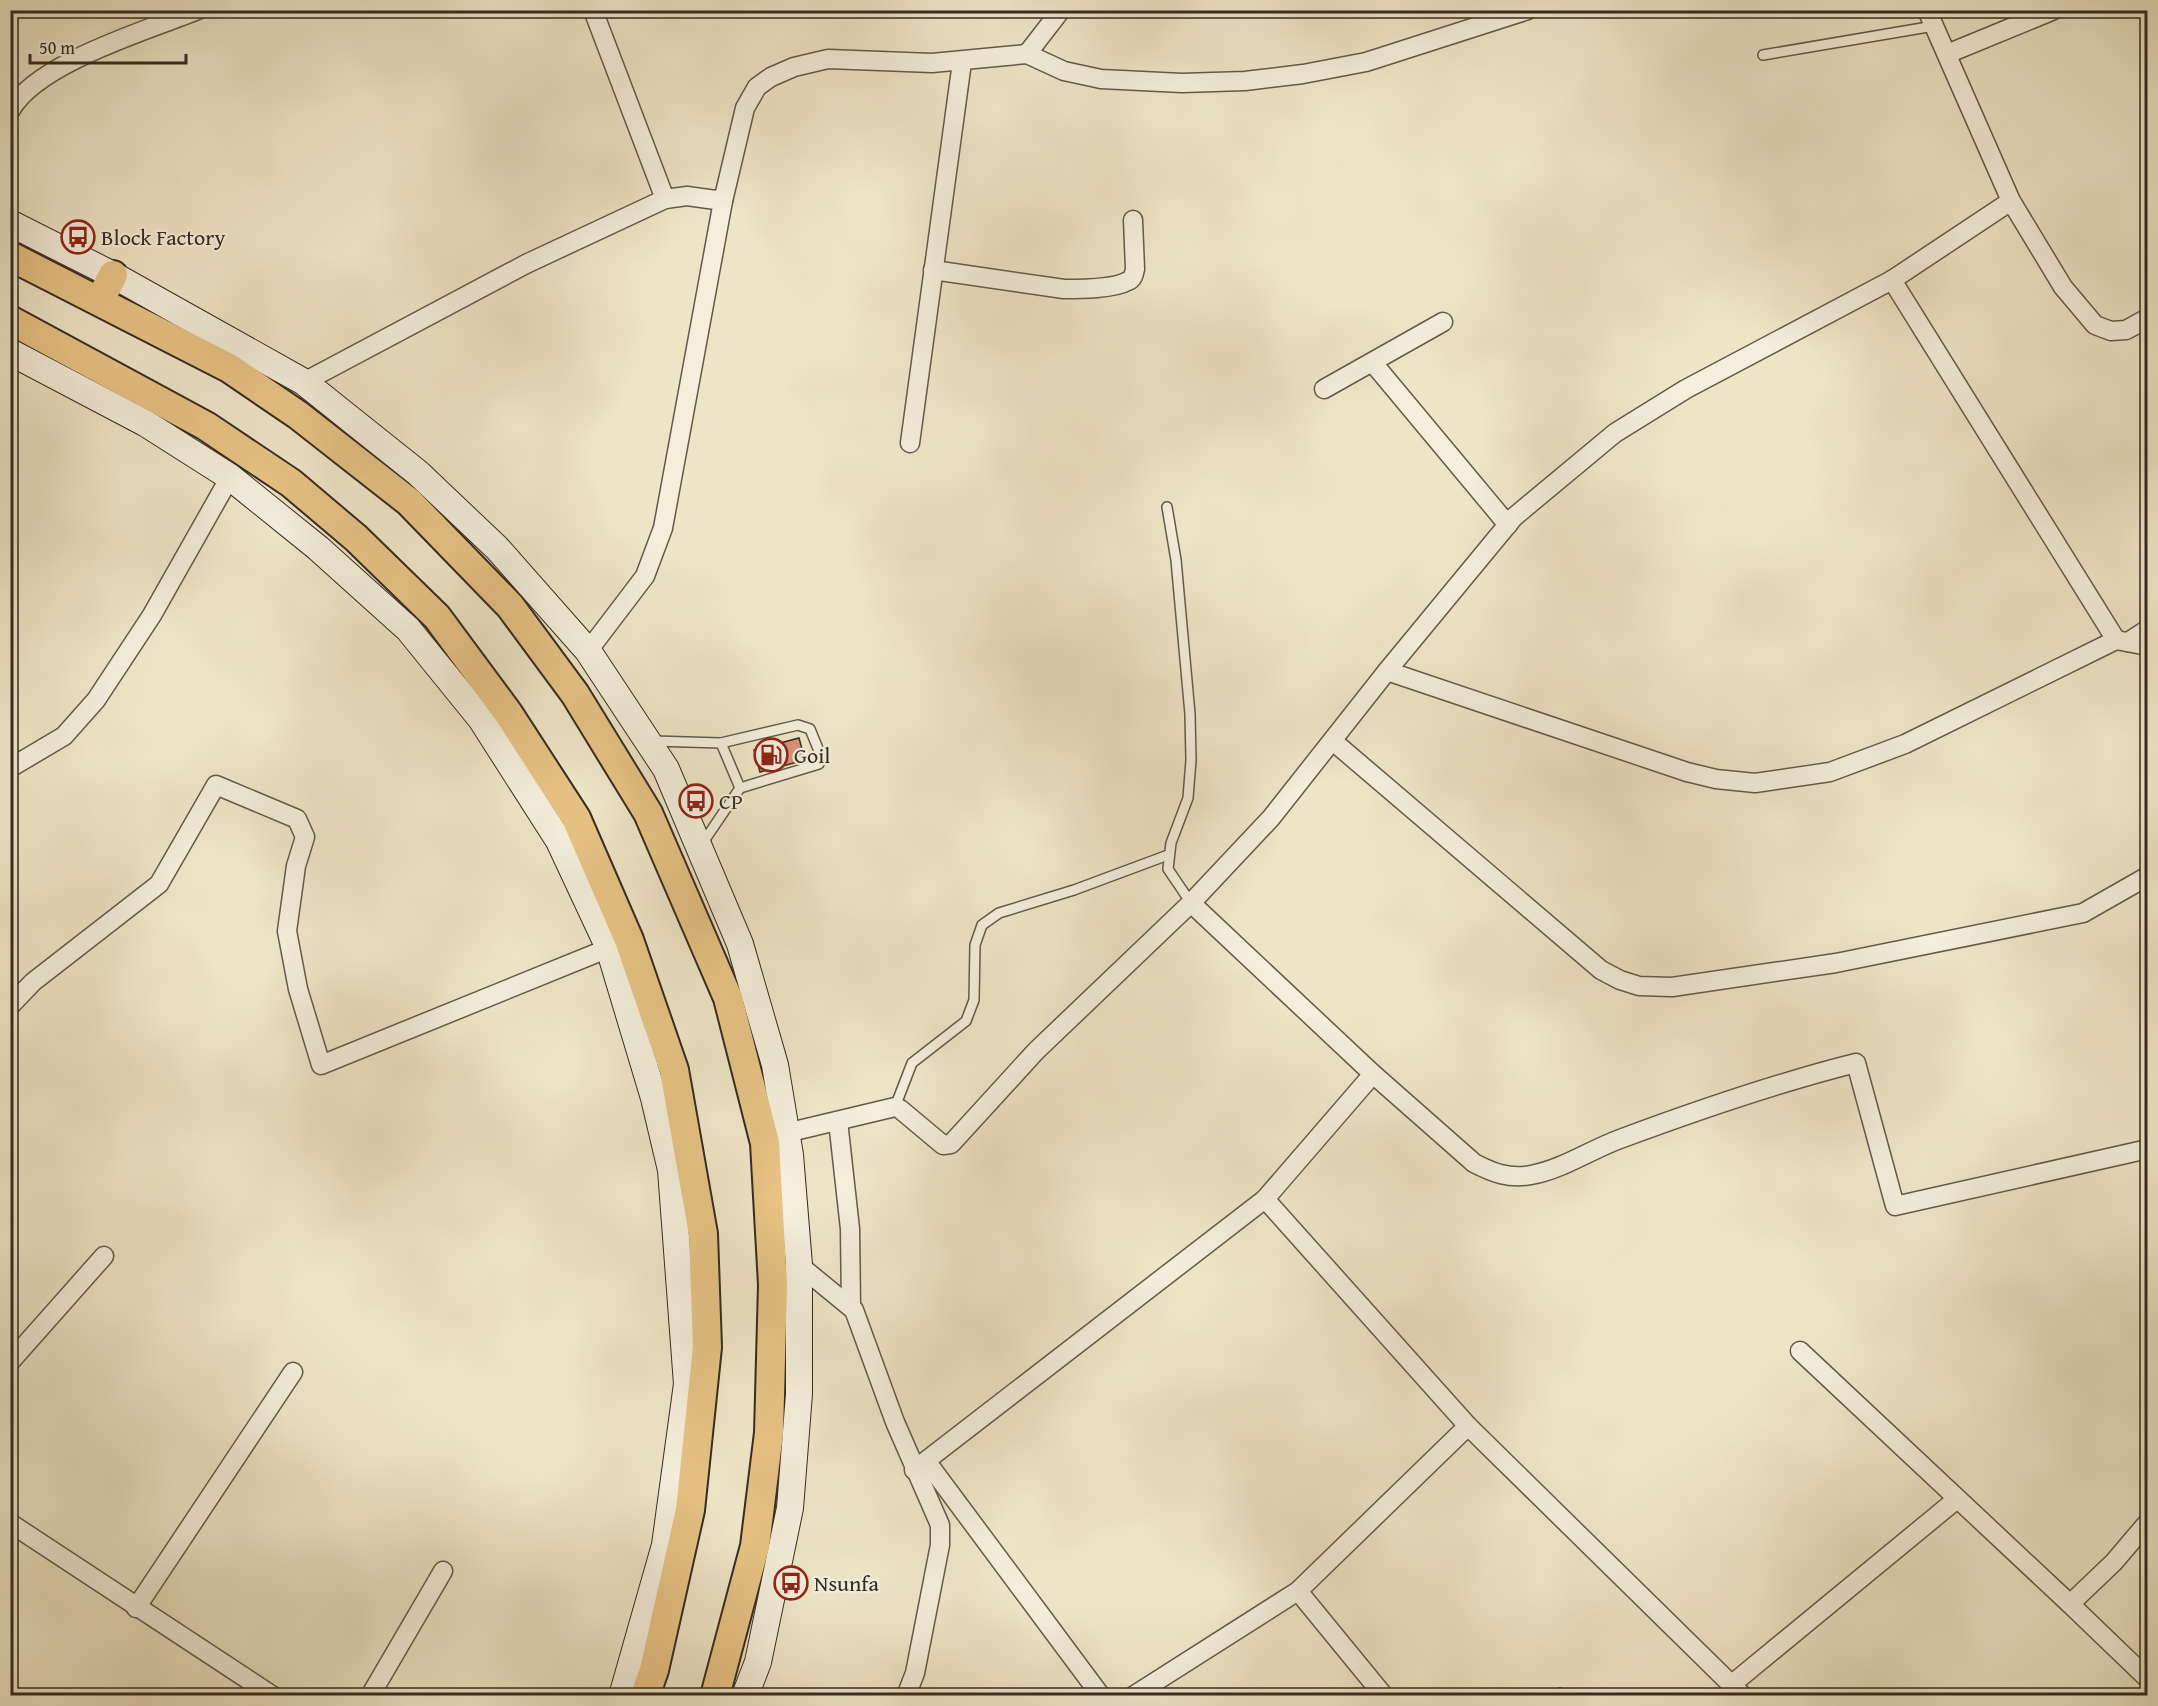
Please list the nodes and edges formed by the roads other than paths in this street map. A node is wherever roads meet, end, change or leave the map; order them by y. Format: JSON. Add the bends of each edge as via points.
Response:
{"nodes":[{"id":1,"x":198,"y":10,"type":"edge"},
{"id":2,"x":593,"y":10,"type":"edge"},
{"id":3,"x":1061,"y":10,"type":"edge"},
{"id":4,"x":1528,"y":10,"type":"edge"},
{"id":5,"x":2054,"y":10,"type":"edge"},
{"id":6,"x":1931,"y":18,"type":"edge"},
{"id":7,"x":1027,"y":54,"type":"junction"},
{"id":8,"x":1947,"y":54,"type":"junction"},
{"id":9,"x":1762,"y":55,"type":"dead end"},
{"id":10,"x":962,"y":62,"type":"junction"},
{"id":11,"x":10,"y":111,"type":"edge"},
{"id":12,"x":665,"y":199,"type":"junction"},
{"id":13,"x":723,"y":201,"type":"junction"},
{"id":14,"x":2011,"y":201,"type":"junction"},
{"id":15,"x":1133,"y":220,"type":"dead end"},
{"id":16,"x":10,"y":223,"type":"edge"},
{"id":17,"x":10,"y":255,"type":"edge"},
{"id":18,"x":933,"y":270,"type":"junction"},
{"id":19,"x":113,"y":275,"type":"junction"},
{"id":20,"x":1892,"y":280,"type":"junction"},
{"id":21,"x":100,"y":300,"type":"junction"},
{"id":22,"x":2148,"y":318,"type":"edge"},
{"id":23,"x":10,"y":320,"type":"edge"},
{"id":24,"x":1443,"y":322,"type":"dead end"},
{"id":25,"x":10,"y":352,"type":"edge"},
{"id":26,"x":1372,"y":363,"type":"junction"},
{"id":27,"x":304,"y":382,"type":"junction"},
{"id":28,"x":1324,"y":388,"type":"dead end"},
{"id":29,"x":910,"y":443,"type":"dead end"},
{"id":30,"x":230,"y":477,"type":"junction"},
{"id":31,"x":1167,"y":507,"type":"dead end"},
{"id":32,"x":1508,"y":525,"type":"junction"},
{"id":33,"x":2148,"y":629,"type":"edge"},
{"id":34,"x":2122,"y":641,"type":"junction"},
{"id":35,"x":2148,"y":646,"type":"edge"},
{"id":36,"x":588,"y":651,"type":"junction"},
{"id":37,"x":1387,"y":671,"type":"junction"},
{"id":38,"x":648,"y":741,"type":"junction"},
{"id":39,"x":1334,"y":742,"type":"junction"},
{"id":40,"x":721,"y":743,"type":"junction"},
{"id":41,"x":10,"y":768,"type":"edge"},
{"id":42,"x":740,"y":788,"type":"junction"},
{"id":43,"x":699,"y":848,"type":"junction"},
{"id":44,"x":1168,"y":855,"type":"junction"},
{"id":45,"x":2148,"y":876,"type":"edge"},
{"id":46,"x":1191,"y":903,"type":"junction"},
{"id":47,"x":609,"y":948,"type":"junction"},
{"id":48,"x":10,"y":1006,"type":"edge"},
{"id":49,"x":1372,"y":1074,"type":"junction"},
{"id":50,"x":895,"y":1107,"type":"junction"},
{"id":51,"x":838,"y":1121,"type":"junction"},
{"id":52,"x":786,"y":1133,"type":"junction"},
{"id":53,"x":2148,"y":1149,"type":"edge"},
{"id":54,"x":1265,"y":1199,"type":"junction"},
{"id":55,"x":104,"y":1256,"type":"dead end"},
{"id":56,"x":799,"y":1265,"type":"junction"},
{"id":57,"x":851,"y":1306,"type":"junction"},
{"id":58,"x":1800,"y":1351,"type":"dead end"},
{"id":59,"x":10,"y":1362,"type":"edge"},
{"id":60,"x":293,"y":1372,"type":"dead end"},
{"id":61,"x":1468,"y":1426,"type":"junction"},
{"id":62,"x":921,"y":1466,"type":"junction"},
{"id":63,"x":1957,"y":1498,"type":"junction"},
{"id":64,"x":2148,"y":1522,"type":"edge"},
{"id":65,"x":10,"y":1523,"type":"edge"},
{"id":66,"x":443,"y":1571,"type":"dead end"},
{"id":67,"x":1298,"y":1591,"type":"junction"},
{"id":68,"x":2070,"y":1604,"type":"junction"},
{"id":69,"x":136,"y":1608,"type":"junction"},
{"id":70,"x":2148,"y":1679,"type":"edge"},
{"id":71,"x":1737,"y":1690,"type":"edge"},
{"id":72,"x":273,"y":1695,"type":"edge"},
{"id":73,"x":370,"y":1695,"type":"edge"},
{"id":74,"x":622,"y":1695,"type":"edge"},
{"id":75,"x":645,"y":1695,"type":"edge"},
{"id":76,"x":715,"y":1695,"type":"edge"},
{"id":77,"x":745,"y":1695,"type":"edge"},
{"id":78,"x":906,"y":1695,"type":"edge"},
{"id":79,"x":1101,"y":1695,"type":"edge"},
{"id":80,"x":1133,"y":1695,"type":"edge"},
{"id":81,"x":1384,"y":1695,"type":"edge"}],
"edges":[{"from":1,"to":11,"type":"street","via":[[47,73],[16,100]]},
{"from":2,"to":12,"type":"street"},
{"from":3,"to":7,"type":"street"},
{"from":4,"to":7,"type":"street","via":[[1366,62],[1245,81],[1101,79],[1064,71]]},
{"from":5,"to":8,"type":"street"},
{"from":6,"to":8,"type":"street"},
{"from":6,"to":9,"type":"lane"},
{"from":7,"to":10,"type":"street"},
{"from":8,"to":14,"type":"street"},
{"from":10,"to":13,"type":"street","via":[[828,60],[794,67],[771,77],[757,87],[745,108]]},
{"from":10,"to":18,"type":"street"},
{"from":12,"to":13,"type":"street","via":[[687,196]]},
{"from":12,"to":27,"type":"street","via":[[526,264]]},
{"from":13,"to":36,"type":"street","via":[[663,528],[645,576]]},
{"from":14,"to":20,"type":"street"},
{"from":14,"to":22,"type":"street","via":[[2063,287],[2095,325],[2111,331],[2126,330]]},
{"from":15,"to":18,"type":"street","via":[[1135,269],[1127,282],[1064,289]]},
{"from":16,"to":19,"type":"street"},
{"from":17,"to":21,"type":"main road"},
{"from":18,"to":29,"type":"street"},
{"from":19,"to":21,"type":"main road"},
{"from":19,"to":27,"type":"street"},
{"from":20,"to":32,"type":"street","via":[[1686,388],[1635,420],[1559,477]]},
{"from":20,"to":34,"type":"street"},
{"from":21,"to":76,"type":"main road","via":[[229,368],[298,415],[409,502],[510,606],[574,694],[648,813],[699,926],[728,998],[765,1143],[773,1285],[769,1433],[755,1546]]},
{"from":23,"to":75,"type":"main road","via":[[206,426],[291,483],[356,538],[437,617],[508,713],[576,818],[629,940],[674,1070],[703,1234],[707,1347],[690,1510]]},
{"from":24,"to":26,"type":"street"},
{"from":25,"to":30,"type":"street","via":[[146,423]]},
{"from":26,"to":28,"type":"street"},
{"from":26,"to":32,"type":"street"},
{"from":27,"to":36,"type":"street","via":[[426,481],[496,548]]},
{"from":30,"to":41,"type":"street","via":[[152,615],[96,700],[64,736]]},
{"from":30,"to":47,"type":"street","via":[[318,548],[408,629],[466,701],[559,841]]},
{"from":31,"to":44,"type":"lane","via":[[1176,560],[1191,760],[1188,798]]},
{"from":32,"to":37,"type":"street"},
{"from":33,"to":34,"type":"street"},
{"from":34,"to":35,"type":"street"},
{"from":34,"to":37,"type":"street","via":[[1896,747],[1830,772],[1755,783],[1687,772]]},
{"from":36,"to":38,"type":"street"},
{"from":37,"to":39,"type":"street"},
{"from":38,"to":40,"type":"lane"},
{"from":38,"to":43,"type":"street","via":[[666,769]]},
{"from":39,"to":45,"type":"street","via":[[1601,970],[1639,986],[1672,987],[1836,963],[2083,913]]},
{"from":39,"to":46,"type":"street","via":[[1271,819]]},
{"from":40,"to":42,"type":"lane"},
{"from":40,"to":42,"type":"lane","via":[[798,725],[810,729],[821,756],[819,764]]},
{"from":42,"to":43,"type":"lane"},
{"from":43,"to":52,"type":"street","via":[[740,944],[775,1065]]},
{"from":44,"to":46,"type":"lane","via":[[1168,869]]},
{"from":44,"to":50,"type":"lane","via":[[1074,891],[999,913],[982,925],[975,945],[974,1000],[966,1021],[912,1063]]},
{"from":46,"to":49,"type":"street"},
{"from":46,"to":50,"type":"street","via":[[1036,1051],[951,1144],[943,1145]]},
{"from":47,"to":48,"type":"street","via":[[321,1065],[298,989],[287,931],[296,866],[305,837],[297,819],[216,785],[159,884],[33,982]]},
{"from":47,"to":74,"type":"street","via":[[671,1170],[687,1383],[665,1545]]},
{"from":49,"to":53,"type":"street","via":[[1474,1163],[1491,1173],[1507,1176],[1554,1168],[1640,1132],[1797,1078],[1856,1063],[1895,1206]]},
{"from":49,"to":54,"type":"street"},
{"from":50,"to":51,"type":"street"},
{"from":51,"to":52,"type":"street"},
{"from":51,"to":57,"type":"street","via":[[850,1230]]},
{"from":52,"to":56,"type":"street"},
{"from":54,"to":61,"type":"street"},
{"from":54,"to":62,"type":"street"},
{"from":55,"to":59,"type":"street"},
{"from":56,"to":57,"type":"street"},
{"from":56,"to":77,"type":"street","via":[[799,1394],[790,1508],[759,1662]]},
{"from":57,"to":62,"type":"street"},
{"from":58,"to":63,"type":"street"},
{"from":60,"to":69,"type":"street"},
{"from":61,"to":67,"type":"street"},
{"from":61,"to":71,"type":"street"},
{"from":62,"to":78,"type":"street","via":[[940,1525],[940,1545],[915,1673]]},
{"from":62,"to":79,"type":"street"},
{"from":63,"to":68,"type":"street"},
{"from":63,"to":71,"type":"street"},
{"from":64,"to":68,"type":"street"},
{"from":65,"to":69,"type":"street"},
{"from":66,"to":73,"type":"street"},
{"from":67,"to":80,"type":"street"},
{"from":67,"to":81,"type":"street"},
{"from":68,"to":70,"type":"street"},
{"from":69,"to":72,"type":"street"}]}
